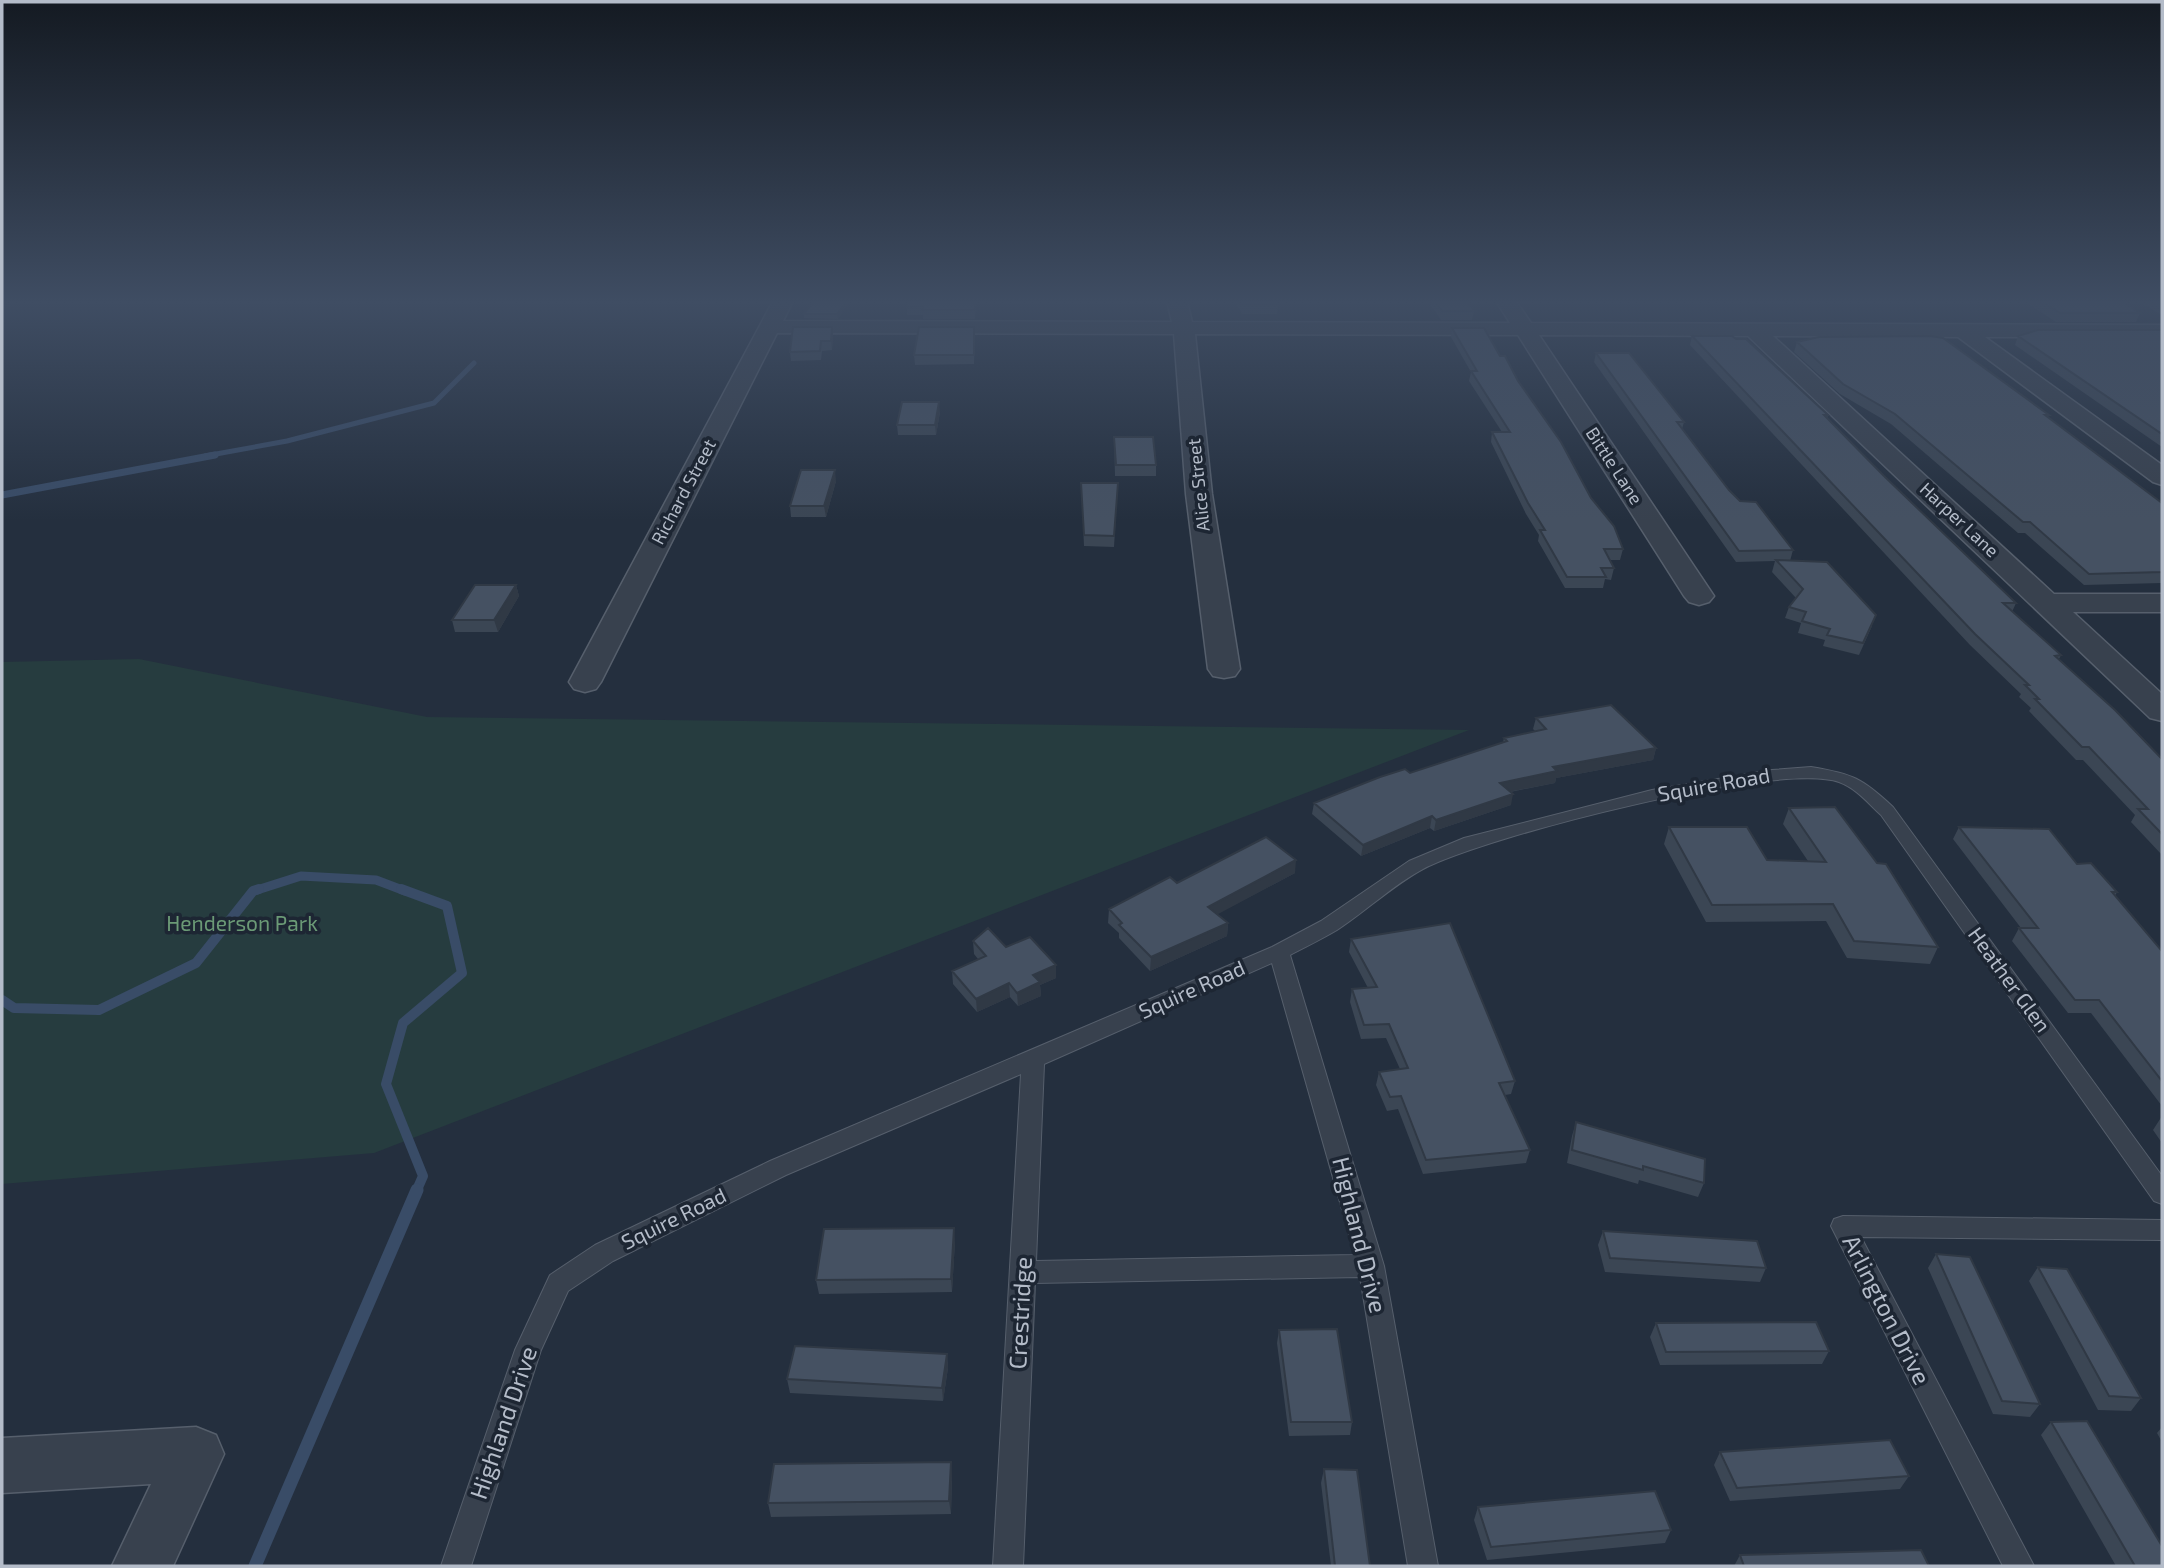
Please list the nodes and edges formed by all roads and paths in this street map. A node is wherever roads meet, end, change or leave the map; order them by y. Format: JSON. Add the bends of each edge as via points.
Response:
{"nodes":[{"id":1,"x":746,"y":374,"type":"edge"},
{"id":2,"x":1188,"y":374,"type":"edge"},
{"id":3,"x":1553,"y":374,"type":"edge"},
{"id":4,"x":1802,"y":374,"type":"edge"},
{"id":5,"x":2023,"y":374,"type":"edge"},
{"id":6,"x":2162,"y":477,"type":"edge"},
{"id":7,"x":1699,"y":596,"type":"dead end"},
{"id":8,"x":2049,"y":603,"type":"junction"},
{"id":9,"x":2162,"y":603,"type":"edge"},
{"id":10,"x":1224,"y":669,"type":"dead end"},
{"id":11,"x":585,"y":682,"type":"dead end"},
{"id":12,"x":2162,"y":711,"type":"edge"},
{"id":13,"x":1845,"y":778,"type":"joint"},
{"id":14,"x":1279,"y":951,"type":"junction"},
{"id":15,"x":1033,"y":1060,"type":"junction"},
{"id":16,"x":2162,"y":1194,"type":"edge"},
{"id":17,"x":2162,"y":1230,"type":"edge"},
{"id":18,"x":1371,"y":1266,"type":"junction"},
{"id":19,"x":1023,"y":1272,"type":"junction"},
{"id":20,"x":559,"y":1283,"type":"joint"},
{"id":21,"x":2,"y":1466,"type":"edge"},
{"id":22,"x":142,"y":1566,"type":"edge"},
{"id":23,"x":456,"y":1566,"type":"edge"},
{"id":24,"x":1008,"y":1566,"type":"edge"},
{"id":25,"x":1423,"y":1566,"type":"edge"},
{"id":26,"x":2018,"y":1566,"type":"edge"}],
"edges":[{"from":1,"to":11,"type":"street","name":"Richard Street"},
{"from":2,"to":10,"type":"street","name":"Alice Street","via":[[1199,494]]},
{"from":3,"to":7,"type":"street","name":"Bittle Lane"},
{"from":4,"to":8,"type":"street","name":"Harper Lane"},
{"from":5,"to":6,"type":"street"},
{"from":8,"to":9,"type":"street"},
{"from":8,"to":12,"type":"street","name":"Harper Lane"},
{"from":13,"to":14,"type":"lane","name":"Squire Road","via":[[1811,772],[1713,783],[1471,842],[1416,865],[1328,926]]},
{"from":13,"to":16,"type":"lane","name":"Heather Glen","via":[[1886,811]]},
{"from":14,"to":15,"type":"lane","name":"Squire Road"},
{"from":14,"to":18,"type":"lane","name":"Highland Drive"},
{"from":15,"to":19,"type":"lane","name":"Crestridge"},
{"from":15,"to":20,"type":"lane","name":"Squire Road","via":[[778,1168],[604,1253]]},
{"from":17,"to":26,"type":"lane","name":"Arlington Drive","via":[[1843,1226]]},
{"from":18,"to":19,"type":"lane"},
{"from":18,"to":25,"type":"lane","name":"Highland Drive"},
{"from":19,"to":24,"type":"lane","name":"Crestridge"},
{"from":20,"to":23,"type":"lane","name":"Highland Drive","via":[[528,1350]]},
{"from":21,"to":22,"type":"street","via":[[196,1454]]}]}
